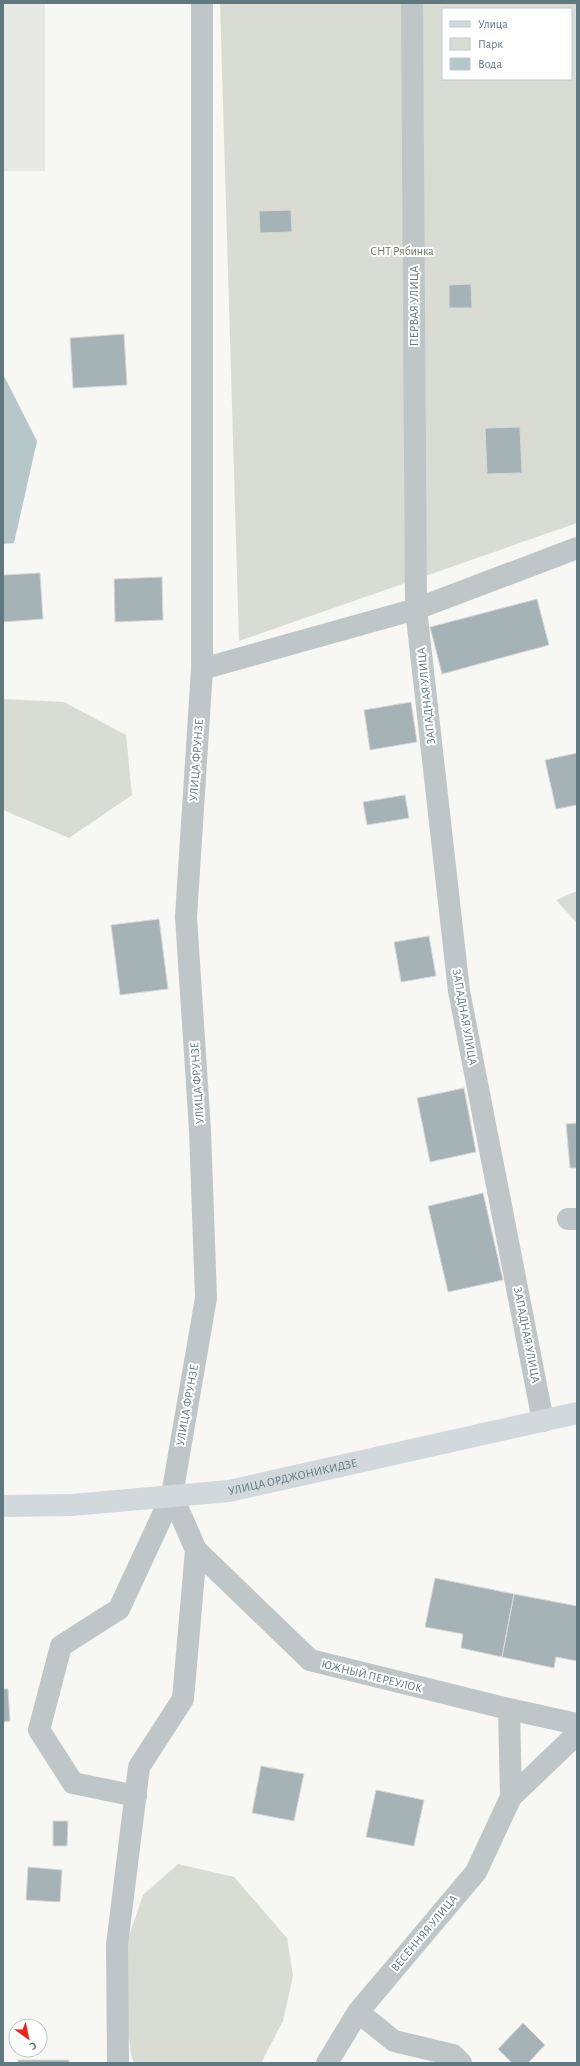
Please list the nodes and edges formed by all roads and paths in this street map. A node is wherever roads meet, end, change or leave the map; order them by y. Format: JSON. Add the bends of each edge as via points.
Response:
{"nodes":[{"id":1,"x":202,"y":3,"type":"edge"},
{"id":2,"x":412,"y":3,"type":"edge"},
{"id":3,"x":577,"y":548,"type":"edge"},
{"id":4,"x":416,"y":609,"type":"junction"},
{"id":5,"x":202,"y":669,"type":"junction"},
{"id":6,"x":577,"y":1413,"type":"edge"},
{"id":7,"x":543,"y":1421,"type":"junction"},
{"id":8,"x":172,"y":1495,"type":"junction"},
{"id":9,"x":3,"y":1506,"type":"edge"},
{"id":10,"x":196,"y":1550,"type":"junction"},
{"id":11,"x":509,"y":1709,"type":"junction"},
{"id":12,"x":577,"y":1724,"type":"edge"},
{"id":13,"x":577,"y":1734,"type":"edge"},
{"id":14,"x":136,"y":1796,"type":"junction"},
{"id":15,"x":511,"y":1797,"type":"junction"},
{"id":16,"x":358,"y":2012,"type":"junction"},
{"id":17,"x":118,"y":2063,"type":"edge"},
{"id":18,"x":327,"y":2063,"type":"edge"},
{"id":19,"x":461,"y":2063,"type":"edge"}],
"edges":[{"from":1,"to":5,"type":"street","name":"УЛИЦА ФРУНЗЕ"},
{"from":2,"to":4,"type":"street","name":"ПЕРВАЯ УЛИЦА"},
{"from":3,"to":4,"type":"street"},
{"from":4,"to":5,"type":"street"},
{"from":4,"to":7,"type":"street","name":"ЗАПАДНАЯ УЛИЦА","via":[[459,991]]},
{"from":5,"to":8,"type":"street","name":"УЛИЦА ФРУНЗЕ","via":[[186,917],[200,1130],[206,1298]]},
{"from":6,"to":7,"type":"main road","name":"УЛИЦА ОРДЖОНИКИДЗЕ"},
{"from":7,"to":8,"type":"main road","name":"УЛИЦА ОРДЖОНИКИДЗЕ","via":[[229,1492]]},
{"from":8,"to":9,"type":"main road","name":"УЛИЦА ОРДЖОНИКИДЗЕ","via":[[72,1505]]},
{"from":8,"to":10,"type":"street","name":"ЮЖНЫЙ ПЕРЕУЛОК"},
{"from":8,"to":14,"type":"street","name":"УЛИЦА ФРУНЗЕ","via":[[119,1609],[61,1646],[39,1730],[73,1783]]},
{"from":10,"to":11,"type":"street","name":"ЮЖНЫЙ ПЕРЕУЛОК","via":[[310,1660]]},
{"from":10,"to":14,"type":"street","via":[[183,1699],[139,1767]]},
{"from":11,"to":12,"type":"street","name":"ЮЖНЫЙ ПЕРЕУЛОК"},
{"from":11,"to":15,"type":"street","name":"ВЕСЕННЯЯ УЛИЦА"},
{"from":13,"to":15,"type":"street","name":"ВЕСЕННЯЯ УЛИЦА"},
{"from":14,"to":17,"type":"street","via":[[117,1944]]},
{"from":15,"to":16,"type":"street","name":"ВЕСЕННЯЯ УЛИЦА","via":[[476,1872]]},
{"from":16,"to":18,"type":"street","name":"ВЕСЕННЯЯ УЛИЦА"},
{"from":16,"to":19,"type":"street","via":[[394,2040],[453,2055]]}]}
